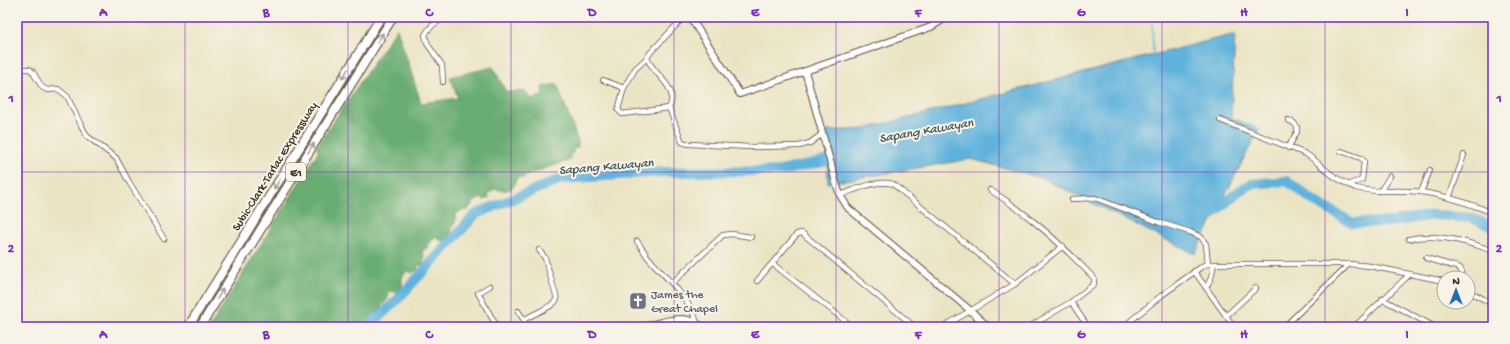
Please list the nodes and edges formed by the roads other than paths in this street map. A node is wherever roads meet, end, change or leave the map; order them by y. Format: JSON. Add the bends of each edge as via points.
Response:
{"nodes":[{"id":1,"x":381,"y":17,"type":"edge"},
{"id":2,"x":393,"y":17,"type":"edge"},
{"id":3,"x":446,"y":17,"type":"edge"},
{"id":4,"x":684,"y":17,"type":"edge"},
{"id":5,"x":690,"y":17,"type":"edge"},
{"id":6,"x":947,"y":17,"type":"edge"},
{"id":7,"x":647,"y":58,"type":"junction"},
{"id":8,"x":17,"y":69,"type":"edge"},
{"id":9,"x":805,"y":71,"type":"junction"},
{"id":10,"x":603,"y":80,"type":"dead end"},
{"id":11,"x":443,"y":82,"type":"dead end"},
{"id":12,"x":624,"y":88,"type":"junction"},
{"id":13,"x":669,"y":108,"type":"junction"},
{"id":14,"x":1220,"y":120,"type":"dead end"},
{"id":15,"x":1288,"y":120,"type":"dead end"},
{"id":16,"x":823,"y":137,"type":"junction"},
{"id":17,"x":1288,"y":148,"type":"junction"},
{"id":18,"x":1341,"y":151,"type":"dead end"},
{"id":19,"x":1464,"y":155,"type":"dead end"},
{"id":20,"x":1430,"y":170,"type":"dead end"},
{"id":21,"x":1390,"y":176,"type":"dead end"},
{"id":22,"x":1350,"y":185,"type":"junction"},
{"id":23,"x":990,"y":190,"type":"dead end"},
{"id":24,"x":1381,"y":190,"type":"junction"},
{"id":25,"x":1421,"y":192,"type":"junction"},
{"id":26,"x":840,"y":195,"type":"junction"},
{"id":27,"x":1449,"y":198,"type":"junction"},
{"id":28,"x":1072,"y":199,"type":"dead end"},
{"id":29,"x":1485,"y":210,"type":"junction"},
{"id":30,"x":1493,"y":210,"type":"edge"},
{"id":31,"x":1493,"y":213,"type":"edge"},
{"id":32,"x":751,"y":237,"type":"dead end"},
{"id":33,"x":164,"y":239,"type":"dead end"},
{"id":34,"x":1409,"y":239,"type":"dead end"},
{"id":35,"x":637,"y":241,"type":"dead end"},
{"id":36,"x":1063,"y":246,"type":"junction"},
{"id":37,"x":539,"y":250,"type":"dead end"},
{"id":38,"x":1493,"y":251,"type":"edge"},
{"id":39,"x":1426,"y":258,"type":"dead end"},
{"id":40,"x":773,"y":264,"type":"junction"},
{"id":41,"x":1208,"y":264,"type":"junction"},
{"id":42,"x":1214,"y":264,"type":"junction"},
{"id":43,"x":1349,"y":264,"type":"junction"},
{"id":44,"x":1461,"y":270,"type":"edge"},
{"id":45,"x":1194,"y":271,"type":"junction"},
{"id":46,"x":1410,"y":274,"type":"junction"},
{"id":47,"x":1436,"y":279,"type":"edge"},
{"id":48,"x":757,"y":281,"type":"dead end"},
{"id":49,"x":672,"y":283,"type":"junction"},
{"id":50,"x":1015,"y":284,"type":"junction"},
{"id":51,"x":490,"y":286,"type":"dead end"},
{"id":52,"x":1206,"y":288,"type":"junction"},
{"id":53,"x":1256,"y":288,"type":"dead end"},
{"id":54,"x":1476,"y":295,"type":"edge"},
{"id":55,"x":1382,"y":299,"type":"junction"},
{"id":56,"x":1071,"y":302,"type":"junction"},
{"id":57,"x":1493,"y":304,"type":"edge"},
{"id":58,"x":518,"y":311,"type":"dead end"},
{"id":59,"x":971,"y":311,"type":"junction"},
{"id":60,"x":1226,"y":316,"type":"junction"},
{"id":61,"x":524,"y":320,"type":"junction"},
{"id":62,"x":699,"y":325,"type":"edge"},
{"id":63,"x":188,"y":327,"type":"edge"},
{"id":64,"x":200,"y":327,"type":"edge"},
{"id":65,"x":497,"y":327,"type":"edge"},
{"id":66,"x":526,"y":327,"type":"edge"},
{"id":67,"x":643,"y":327,"type":"edge"},
{"id":68,"x":853,"y":327,"type":"edge"},
{"id":69,"x":915,"y":327,"type":"edge"},
{"id":70,"x":943,"y":327,"type":"edge"},
{"id":71,"x":988,"y":327,"type":"edge"},
{"id":72,"x":1029,"y":327,"type":"edge"},
{"id":73,"x":1088,"y":327,"type":"edge"},
{"id":74,"x":1123,"y":327,"type":"edge"},
{"id":75,"x":1234,"y":327,"type":"edge"},
{"id":76,"x":1284,"y":327,"type":"edge"},
{"id":77,"x":1354,"y":327,"type":"edge"},
{"id":78,"x":1435,"y":327,"type":"edge"}],
"edges":[{"from":1,"to":63,"type":"highway","name":"Subic-Clark-Tarlac Expressway","number":"E1","one_way":true},
{"from":64,"to":2,"type":"highway","name":"Subic-Clark-Tarlac Expressway","number":"E1","one_way":true},
{"from":3,"to":11,"type":"street","via":[[428,29],[425,35],[428,45],[442,64]]},
{"from":4,"to":7,"type":"street"},
{"from":5,"to":9,"type":"street","via":[[740,94]]},
{"from":6,"to":9,"type":"street","via":[[931,27]]},
{"from":7,"to":12,"type":"street","via":[[635,69]]},
{"from":7,"to":13,"type":"street","via":[[650,66],[670,88],[673,96]]},
{"from":8,"to":33,"type":"street","via":[[29,69],[46,90],[58,89],[67,96],[87,136],[116,158]]},
{"from":9,"to":16,"type":"street"},
{"from":10,"to":12,"type":"street"},
{"from":12,"to":13,"type":"street","via":[[618,110],[622,114]]},
{"from":13,"to":16,"type":"street","via":[[682,142],[689,144],[799,146]]},
{"from":14,"to":17,"type":"street"},
{"from":15,"to":17,"type":"street","via":[[1294,122],[1297,132]]},
{"from":16,"to":26,"type":"street"},
{"from":17,"to":22,"type":"street","via":[[1313,158],[1328,172]]},
{"from":18,"to":22,"type":"street","via":[[1364,161],[1362,180]]},
{"from":19,"to":27,"type":"street"},
{"from":20,"to":25,"type":"street"},
{"from":21,"to":24,"type":"street"},
{"from":22,"to":24,"type":"street"},
{"from":23,"to":36,"type":"street","via":[[1012,204]]},
{"from":24,"to":25,"type":"street"},
{"from":25,"to":27,"type":"street"},
{"from":26,"to":50,"type":"street","via":[[874,184],[893,184]]},
{"from":26,"to":59,"type":"street","via":[[848,208]]},
{"from":27,"to":29,"type":"street"},
{"from":28,"to":41,"type":"street","via":[[1095,198],[1190,232],[1206,244]]},
{"from":29,"to":30,"type":"street"},
{"from":29,"to":31,"type":"street"},
{"from":32,"to":49,"type":"street","via":[[723,235]]},
{"from":34,"to":38,"type":"street","via":[[1425,236],[1442,237]]},
{"from":35,"to":49,"type":"street"},
{"from":36,"to":50,"type":"street"},
{"from":36,"to":56,"type":"street","via":[[1094,278],[1094,284]]},
{"from":37,"to":61,"type":"street","via":[[545,258],[557,299],[552,305]]},
{"from":39,"to":44,"type":"street"},
{"from":40,"to":48,"type":"street"},
{"from":40,"to":68,"type":"street"},
{"from":40,"to":69,"type":"street","via":[[797,234],[804,234]]},
{"from":41,"to":42,"type":"street"},
{"from":41,"to":45,"type":"street"},
{"from":42,"to":43,"type":"street"},
{"from":42,"to":52,"type":"street"},
{"from":43,"to":46,"type":"street"},
{"from":43,"to":76,"type":"street"},
{"from":45,"to":52,"type":"street"},
{"from":45,"to":74,"type":"street"},
{"from":46,"to":47,"type":"street"},
{"from":46,"to":55,"type":"street"},
{"from":49,"to":62,"type":"street"},
{"from":50,"to":59,"type":"street"},
{"from":51,"to":65,"type":"street","via":[[478,293]]},
{"from":52,"to":60,"type":"street"},
{"from":53,"to":60,"type":"street"},
{"from":54,"to":57,"type":"street"},
{"from":55,"to":77,"type":"street"},
{"from":55,"to":78,"type":"street"},
{"from":56,"to":72,"type":"street"},
{"from":56,"to":73,"type":"street"},
{"from":58,"to":61,"type":"street"},
{"from":59,"to":70,"type":"street"},
{"from":59,"to":71,"type":"street"},
{"from":60,"to":75,"type":"street"},
{"from":61,"to":66,"type":"street"},
{"from":62,"to":67,"type":"street","via":[[681,319]]}]}
